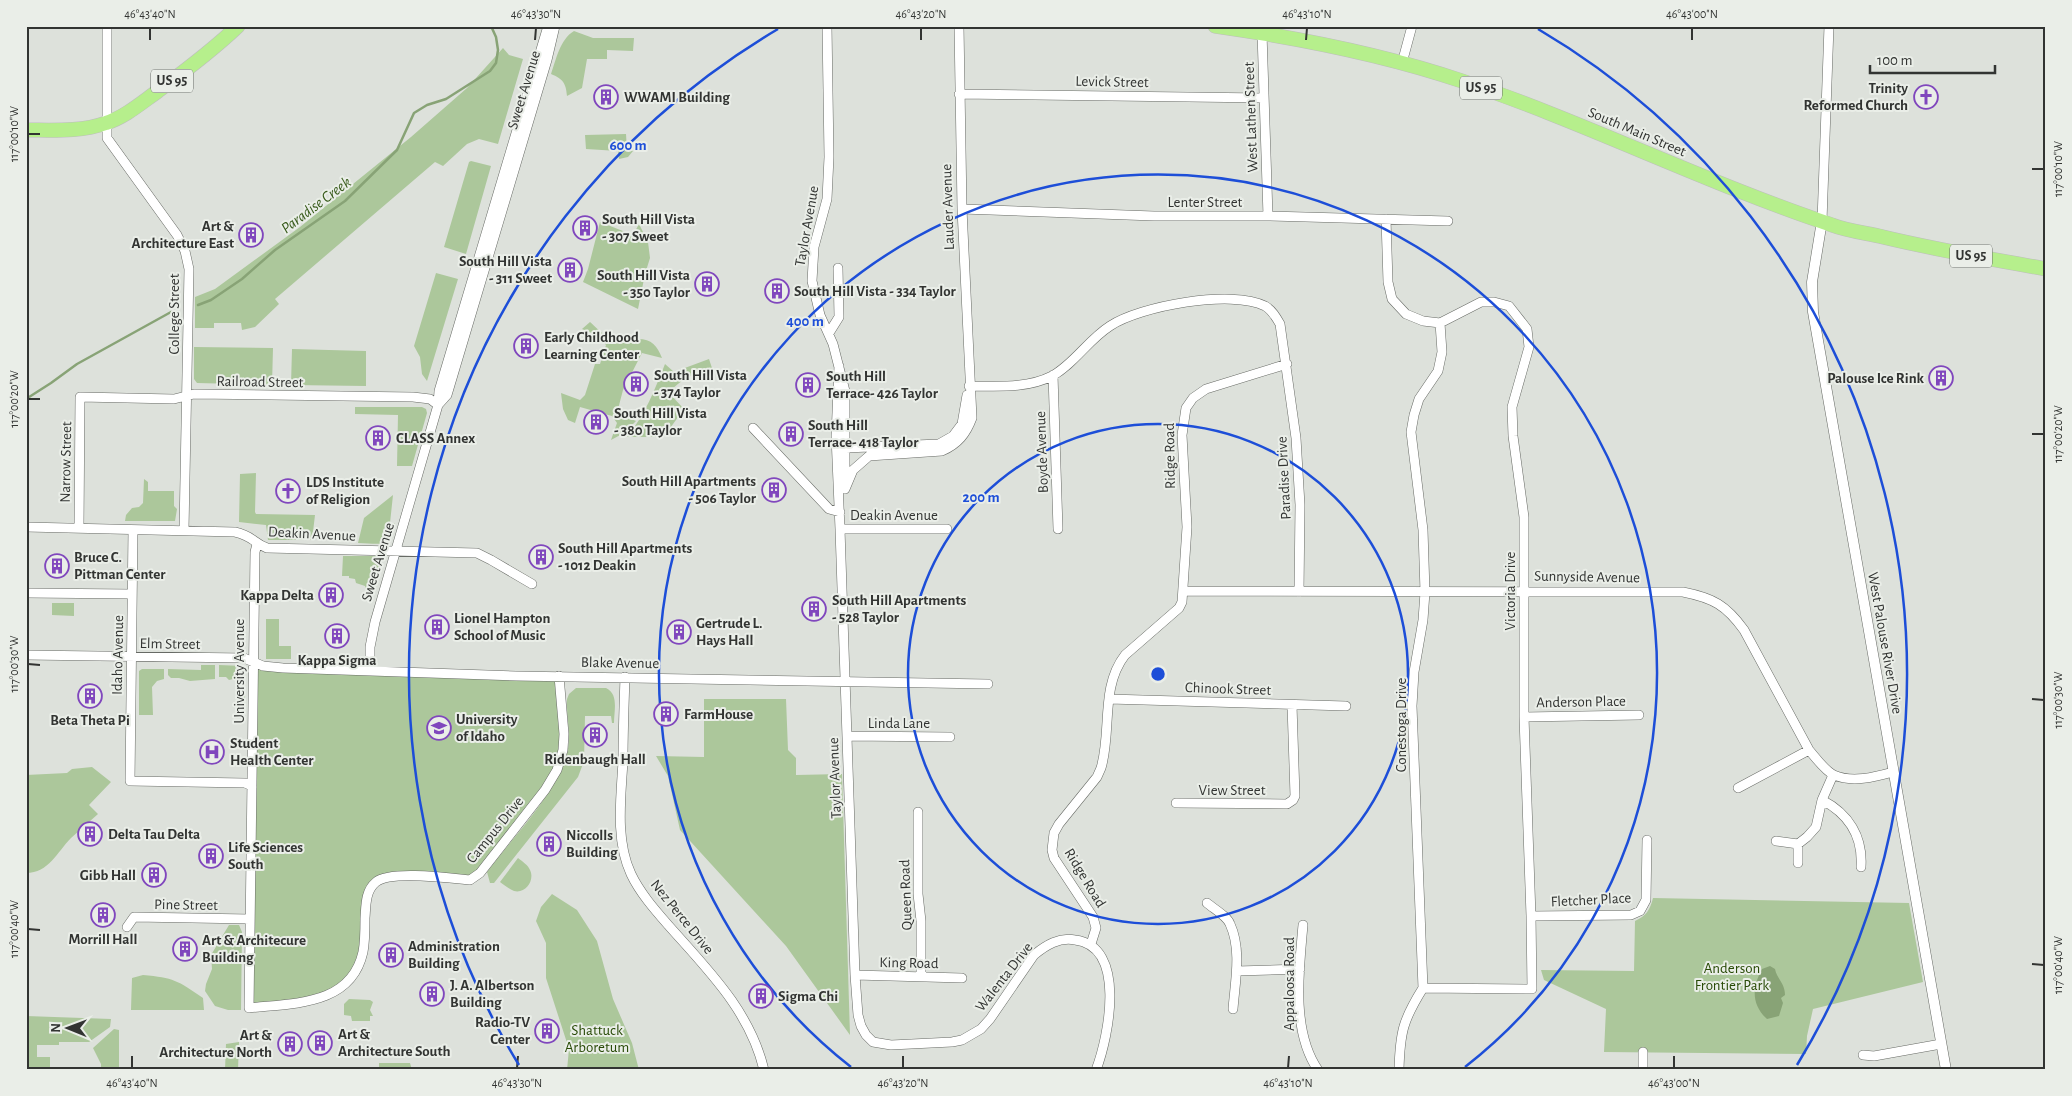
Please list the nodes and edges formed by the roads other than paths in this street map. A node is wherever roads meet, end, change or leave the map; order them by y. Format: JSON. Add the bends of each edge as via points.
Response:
{"nodes":[{"id":1,"x":107,"y":26,"type":"edge"},
{"id":2,"x":548,"y":26,"type":"edge"},
{"id":3,"x":555,"y":26,"type":"edge"},
{"id":4,"x":827,"y":26,"type":"edge"},
{"id":5,"x":959,"y":26,"type":"edge"},
{"id":6,"x":1215,"y":26,"type":"edge"},
{"id":7,"x":1412,"y":26,"type":"edge"},
{"id":8,"x":1828,"y":26,"type":"edge"},
{"id":9,"x":233,"y":28,"type":"edge"},
{"id":10,"x":1262,"y":33,"type":"junction"},
{"id":11,"x":1402,"y":63,"type":"junction"},
{"id":12,"x":959,"y":94,"type":"junction"},
{"id":13,"x":1264,"y":98,"type":"junction"},
{"id":14,"x":106,"y":124,"type":"junction"},
{"id":15,"x":26,"y":130,"type":"edge"},
{"id":16,"x":513,"y":160,"type":"junction"},
{"id":17,"x":962,"y":209,"type":"junction"},
{"id":18,"x":1268,"y":216,"type":"junction"},
{"id":19,"x":1386,"y":219,"type":"junction"},
{"id":20,"x":1448,"y":221,"type":"dead end"},
{"id":21,"x":1822,"y":221,"type":"junction"},
{"id":22,"x":838,"y":268,"type":"dead end"},
{"id":23,"x":2046,"y":269,"type":"edge"},
{"id":24,"x":479,"y":272,"type":"junction"},
{"id":25,"x":1440,"y":324,"type":"junction"},
{"id":26,"x":829,"y":332,"type":"junction"},
{"id":27,"x":1287,"y":364,"type":"junction"},
{"id":28,"x":839,"y":366,"type":"junction"},
{"id":29,"x":1053,"y":375,"type":"junction"},
{"id":30,"x":969,"y":386,"type":"junction"},
{"id":31,"x":80,"y":396,"type":"joint"},
{"id":32,"x":186,"y":397,"type":"junction"},
{"id":33,"x":438,"y":405,"type":"junction"},
{"id":34,"x":753,"y":428,"type":"dead end"},
{"id":35,"x":846,"y":448,"type":"junction"},
{"id":36,"x":837,"y":466,"type":"junction"},
{"id":37,"x":845,"y":489,"type":"junction"},
{"id":38,"x":840,"y":512,"type":"junction"},
{"id":39,"x":26,"y":527,"type":"edge"},
{"id":40,"x":79,"y":528,"type":"junction"},
{"id":41,"x":840,"y":529,"type":"junction"},
{"id":42,"x":947,"y":529,"type":"dead end"},
{"id":43,"x":1058,"y":529,"type":"dead end"},
{"id":44,"x":133,"y":530,"type":"junction"},
{"id":45,"x":184,"y":530,"type":"junction"},
{"id":46,"x":257,"y":544,"type":"junction"},
{"id":47,"x":396,"y":551,"type":"junction"},
{"id":48,"x":532,"y":584,"type":"dead end"},
{"id":49,"x":1524,"y":590,"type":"junction"},
{"id":50,"x":1184,"y":591,"type":"junction"},
{"id":51,"x":1299,"y":592,"type":"junction"},
{"id":52,"x":1424,"y":592,"type":"junction"},
{"id":53,"x":26,"y":593,"type":"edge"},
{"id":54,"x":132,"y":594,"type":"junction"},
{"id":55,"x":26,"y":655,"type":"edge"},
{"id":56,"x":131,"y":657,"type":"junction"},
{"id":57,"x":253,"y":661,"type":"junction"},
{"id":58,"x":370,"y":671,"type":"junction"},
{"id":59,"x":559,"y":676,"type":"junction"},
{"id":60,"x":624,"y":678,"type":"junction"},
{"id":61,"x":845,"y":682,"type":"junction"},
{"id":62,"x":988,"y":684,"type":"dead end"},
{"id":63,"x":1109,"y":699,"type":"junction"},
{"id":64,"x":1292,"y":705,"type":"junction"},
{"id":65,"x":1346,"y":706,"type":"dead end"},
{"id":66,"x":1639,"y":715,"type":"dead end"},
{"id":67,"x":1524,"y":717,"type":"junction"},
{"id":68,"x":847,"y":736,"type":"junction"},
{"id":69,"x":950,"y":737,"type":"dead end"},
{"id":70,"x":1809,"y":750,"type":"junction"},
{"id":71,"x":1893,"y":772,"type":"junction"},
{"id":72,"x":1833,"y":775,"type":"junction"},
{"id":73,"x":252,"y":786,"type":"junction"},
{"id":74,"x":1738,"y":788,"type":"dead end"},
{"id":75,"x":1822,"y":800,"type":"junction"},
{"id":76,"x":1176,"y":803,"type":"dead end"},
{"id":77,"x":918,"y":812,"type":"dead end"},
{"id":78,"x":1647,"y":840,"type":"dead end"},
{"id":79,"x":1776,"y":841,"type":"dead end"},
{"id":80,"x":1798,"y":844,"type":"junction"},
{"id":81,"x":1798,"y":863,"type":"dead end"},
{"id":82,"x":1861,"y":867,"type":"dead end"},
{"id":83,"x":1207,"y":903,"type":"dead end"},
{"id":84,"x":1531,"y":916,"type":"junction"},
{"id":85,"x":250,"y":920,"type":"junction"},
{"id":86,"x":1302,"y":925,"type":"dead end"},
{"id":87,"x":126,"y":927,"type":"dead end"},
{"id":88,"x":1091,"y":944,"type":"junction"},
{"id":89,"x":1300,"y":969,"type":"junction"},
{"id":90,"x":1237,"y":972,"type":"junction"},
{"id":91,"x":855,"y":975,"type":"junction"},
{"id":92,"x":921,"y":977,"type":"junction"},
{"id":93,"x":962,"y":978,"type":"dead end"},
{"id":94,"x":1423,"y":988,"type":"junction"},
{"id":95,"x":250,"y":1008,"type":"joint"},
{"id":96,"x":1232,"y":1009,"type":"dead end"},
{"id":97,"x":870,"y":1039,"type":"joint"},
{"id":98,"x":1941,"y":1044,"type":"junction"},
{"id":99,"x":1643,"y":1052,"type":"dead end"},
{"id":100,"x":1863,"y":1055,"type":"dead end"},
{"id":101,"x":1098,"y":1069,"type":"edge"},
{"id":102,"x":764,"y":1070,"type":"edge"},
{"id":103,"x":1318,"y":1070,"type":"edge"},
{"id":104,"x":1398,"y":1070,"type":"edge"},
{"id":105,"x":1643,"y":1070,"type":"edge"},
{"id":106,"x":1946,"y":1070,"type":"edge"}],
"edges":[{"from":1,"to":14,"type":"street","name":"College Street"},
{"from":2,"to":16,"type":"street","name":"Sweet Avenue"},
{"from":3,"to":16,"type":"street","name":"Sweet Avenue","via":[[548,60]]},
{"from":4,"to":26,"type":"street","name":"Taylor Avenue","via":[[830,158],[827,199],[814,247],[812,281],[820,315]]},
{"from":5,"to":12,"type":"street","name":"Lauder Avenue"},
{"from":6,"to":10,"type":"highway","name":"South Main Street","number":"US 95"},
{"from":7,"to":11,"type":"street"},
{"from":8,"to":21,"type":"street"},
{"from":9,"to":14,"type":"highway","number":"US 95","via":[[177,77]]},
{"from":10,"to":11,"type":"highway","name":"South Main Street","number":"US 95"},
{"from":10,"to":13,"type":"street","name":"West Lathen Street"},
{"from":11,"to":21,"type":"highway","name":"South Main Street","number":"US 95","via":[[1538,109],[1734,190]]},
{"from":12,"to":13,"type":"street","name":"Levick Street"},
{"from":12,"to":17,"type":"street","name":"Lauder Avenue"},
{"from":13,"to":18,"type":"street","name":"West Lathen Street"},
{"from":14,"to":15,"type":"highway","number":"US 95","via":[[71,130]]},
{"from":14,"to":32,"type":"street","name":"College Street","via":[[107,138],[177,235],[185,251],[189,286]]},
{"from":16,"to":24,"type":"street","name":"Sweet Avenue"},
{"from":16,"to":24,"type":"street","name":"Sweet Avenue","via":[[494,207]]},
{"from":17,"to":18,"type":"street","name":"Lenter Street","via":[[1154,216]]},
{"from":17,"to":30,"type":"street","name":"Lauder Avenue"},
{"from":18,"to":19,"type":"street","name":"Lenter Street"},
{"from":19,"to":20,"type":"street","name":"Lenter Street"},
{"from":19,"to":25,"type":"street","via":[[1388,282],[1392,299],[1406,314]]},
{"from":21,"to":23,"type":"highway","name":"South Main Street","number":"US 95","via":[[1918,246]]},
{"from":21,"to":71,"type":"street","name":"West Palouse River Drive","via":[[1812,282],[1813,312]]},
{"from":22,"to":26,"type":"street","via":[[839,317]]},
{"from":24,"to":33,"type":"street","name":"Sweet Avenue","via":[[447,395]]},
{"from":25,"to":49,"type":"street","name":"Victoria Drive","via":[[1481,302],[1494,302],[1510,306],[1527,329],[1529,347],[1512,407],[1524,517]]},
{"from":25,"to":52,"type":"street","name":"Conestoga Drive","via":[[1442,352],[1438,371],[1419,400],[1412,432],[1423,530]]},
{"from":26,"to":28,"type":"street","name":"Taylor Avenue"},
{"from":27,"to":29,"type":"street","via":[[1280,324],[1266,307],[1237,300],[1200,301],[1156,307],[1125,317],[1095,337]]},
{"from":27,"to":50,"type":"street","name":"Ridge Road","via":[[1206,389],[1186,408],[1182,435],[1187,527]]},
{"from":27,"to":51,"type":"street","name":"Paradise Drive","via":[[1299,486]]},
{"from":28,"to":35,"type":"street","name":"Taylor Avenue","via":[[845,391]]},
{"from":28,"to":36,"type":"street","name":"Taylor Avenue"},
{"from":29,"to":30,"type":"street","via":[[1013,386]]},
{"from":29,"to":43,"type":"street","name":"Boyde Avenue"},
{"from":30,"to":35,"type":"street","name":"Lauder Avenue","via":[[962,424],[953,436],[939,444]]},
{"from":30,"to":37,"type":"street","name":"Lauder Avenue","via":[[972,418],[952,447],[930,453],[869,456],[853,470]]},
{"from":31,"to":32,"type":"street","name":"Railroad Street"},
{"from":31,"to":40,"type":"street","name":"Narrow Street"},
{"from":32,"to":33,"type":"street","name":"Railroad Street","via":[[194,394],[424,398]]},
{"from":32,"to":45,"type":"street","name":"College Street"},
{"from":33,"to":47,"type":"street","name":"Sweet Avenue"},
{"from":34,"to":38,"type":"street","via":[[829,509]]},
{"from":35,"to":36,"type":"street","name":"Taylor Avenue"},
{"from":35,"to":37,"type":"street","name":"Taylor Avenue"},
{"from":36,"to":38,"type":"street","name":"Taylor Avenue"},
{"from":37,"to":38,"type":"street","name":"Taylor Avenue"},
{"from":38,"to":41,"type":"street","name":"Taylor Avenue"},
{"from":39,"to":40,"type":"street","name":"Deakin Avenue"},
{"from":40,"to":44,"type":"street","name":"Deakin Avenue"},
{"from":41,"to":42,"type":"street","name":"Deakin Avenue"},
{"from":41,"to":61,"type":"street","name":"Taylor Avenue"},
{"from":44,"to":45,"type":"street","name":"Deakin Avenue"},
{"from":44,"to":54,"type":"street","name":"Idaho Avenue"},
{"from":45,"to":46,"type":"street","name":"Deakin Avenue","via":[[241,533]]},
{"from":46,"to":47,"type":"street","name":"Deakin Avenue","via":[[267,548]]},
{"from":46,"to":57,"type":"street","name":"University Avenue"},
{"from":47,"to":48,"type":"street","name":"Deakin Avenue","via":[[477,553]]},
{"from":47,"to":58,"type":"street","name":"Sweet Avenue","via":[[375,622]]},
{"from":49,"to":52,"type":"street","name":"Sunnyside Avenue"},
{"from":49,"to":67,"type":"street","name":"Victoria Drive"},
{"from":49,"to":70,"type":"street","name":"Sunnyside Avenue","via":[[1683,592],[1722,605],[1744,630]]},
{"from":50,"to":51,"type":"street","name":"Sunnyside Avenue"},
{"from":50,"to":63,"type":"street","name":"Ridge Road","via":[[1179,608],[1118,664]]},
{"from":51,"to":52,"type":"street","name":"Sunnyside Avenue"},
{"from":52,"to":94,"type":"street","name":"Conestoga Drive","via":[[1412,706]]},
{"from":53,"to":54,"type":"street"},
{"from":54,"to":56,"type":"street","name":"Idaho Avenue"},
{"from":55,"to":56,"type":"street","name":"Elm Street"},
{"from":56,"to":57,"type":"street","name":"Elm Street","via":[[244,658]]},
{"from":56,"to":73,"type":"street","name":"Idaho Avenue","via":[[130,781],[245,783]]},
{"from":57,"to":58,"type":"street","name":"Blake Avenue","via":[[263,666],[283,668]]},
{"from":57,"to":73,"type":"street","name":"University Avenue"},
{"from":58,"to":59,"type":"street","name":"Blake Avenue"},
{"from":59,"to":60,"type":"street","name":"Blake Avenue"},
{"from":59,"to":95,"type":"street","name":"Campus Drive","via":[[564,734],[557,770],[480,874],[470,880],[397,876],[375,883],[365,905],[363,952],[349,981],[325,997]]},
{"from":60,"to":61,"type":"street","name":"Blake Avenue"},
{"from":60,"to":102,"type":"street","name":"Nez Perce Drive","via":[[624,853],[649,902],[730,995],[745,1019]]},
{"from":61,"to":62,"type":"street","name":"Blake Avenue"},
{"from":61,"to":68,"type":"street","name":"Taylor Avenue"},
{"from":63,"to":64,"type":"street","name":"Chinook Street"},
{"from":63,"to":88,"type":"street","name":"Ridge Road","via":[[1101,768],[1058,824],[1052,842],[1054,858],[1094,922],[1095,934]]},
{"from":64,"to":65,"type":"street","name":"Chinook Street"},
{"from":64,"to":76,"type":"street","name":"View Street","via":[[1293,800],[1287,804]]},
{"from":66,"to":67,"type":"street","name":"Anderson Place"},
{"from":67,"to":84,"type":"street","name":"Victoria Drive"},
{"from":68,"to":69,"type":"street","name":"Linda Lane"},
{"from":68,"to":91,"type":"street","name":"Taylor Avenue"},
{"from":70,"to":72,"type":"street","name":"Sunnyside Avenue"},
{"from":70,"to":74,"type":"street"},
{"from":71,"to":72,"type":"street","via":[[1862,778]]},
{"from":71,"to":98,"type":"street","name":"West Palouse River Drive"},
{"from":72,"to":75,"type":"street"},
{"from":73,"to":85,"type":"street","name":"University Avenue"},
{"from":75,"to":80,"type":"street","via":[[1816,827]]},
{"from":75,"to":82,"type":"street","via":[[1836,807],[1849,823],[1862,856]]},
{"from":77,"to":92,"type":"street","name":"Queen Road"},
{"from":78,"to":84,"type":"street","name":"Fletcher Place","via":[[1646,900],[1640,911],[1631,915]]},
{"from":79,"to":80,"type":"street"},
{"from":80,"to":81,"type":"street"},
{"from":83,"to":90,"type":"street","via":[[1230,922]]},
{"from":84,"to":94,"type":"street","name":"Victoria Drive","via":[[1532,989]]},
{"from":85,"to":87,"type":"street","name":"Pine Street","via":[[134,917]]},
{"from":85,"to":95,"type":"street","name":"University Avenue"},
{"from":86,"to":89,"type":"street","name":"Appaloosa Road"},
{"from":88,"to":97,"type":"street","name":"Walenta Drive","via":[[1068,938],[1042,948],[990,1019],[981,1029],[962,1040],[891,1045]]},
{"from":88,"to":101,"type":"street","via":[[1103,957],[1109,984],[1106,1030]]},
{"from":89,"to":90,"type":"street"},
{"from":89,"to":103,"type":"street","name":"Appaloosa Road","via":[[1301,1028],[1307,1051]]},
{"from":90,"to":96,"type":"street"},
{"from":91,"to":92,"type":"street","name":"King Road"},
{"from":91,"to":97,"type":"street","name":"Taylor Avenue","via":[[858,1015]]},
{"from":92,"to":93,"type":"street","name":"King Road"},
{"from":94,"to":104,"type":"street","via":[[1404,1023]]},
{"from":98,"to":100,"type":"street","via":[[1874,1056]]},
{"from":98,"to":106,"type":"street","name":"West Palouse River Drive"},
{"from":99,"to":105,"type":"street"}]}
